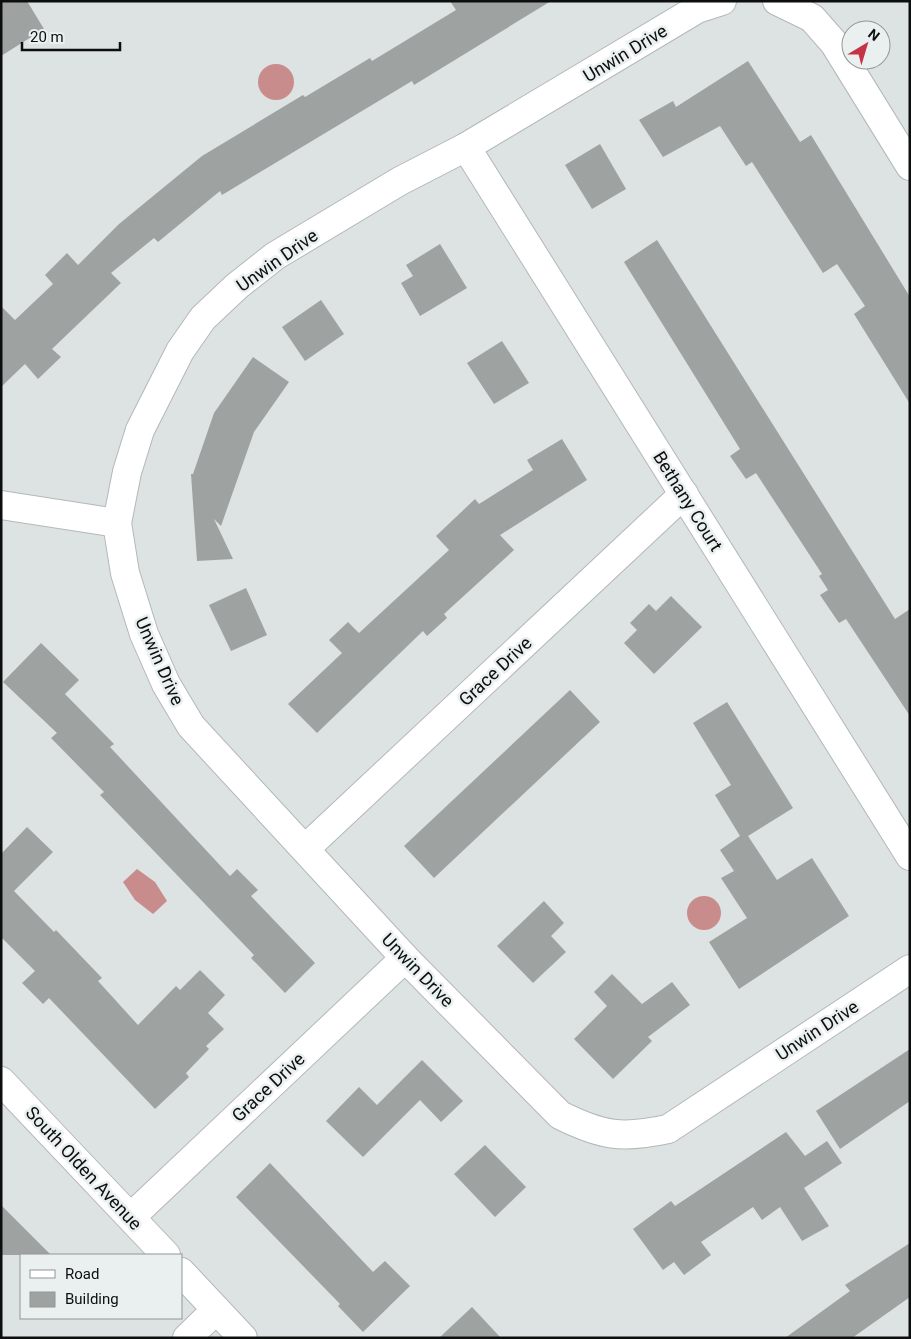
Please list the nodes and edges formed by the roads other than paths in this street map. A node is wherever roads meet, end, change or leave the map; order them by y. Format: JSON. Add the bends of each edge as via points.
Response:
{"nodes":[{"id":1,"x":722,"y":1,"type":"edge"},
{"id":2,"x":777,"y":1,"type":"edge"},
{"id":3,"x":466,"y":147,"type":"junction"},
{"id":4,"x":910,"y":166,"type":"edge"},
{"id":5,"x":684,"y":494,"type":"junction"},
{"id":6,"x":1,"y":505,"type":"edge"},
{"id":7,"x":117,"y":523,"type":"junction"},
{"id":8,"x":306,"y":848,"type":"junction"},
{"id":9,"x":910,"y":856,"type":"edge"},
{"id":10,"x":405,"y":958,"type":"junction"},
{"id":11,"x":910,"y":969,"type":"edge"},
{"id":12,"x":1,"y":1081,"type":"edge"},
{"id":13,"x":131,"y":1217,"type":"junction"},
{"id":14,"x":165,"y":1254,"type":"edge"},
{"id":15,"x":182,"y":1273,"type":"edge"},
{"id":16,"x":216,"y":1310,"type":"junction"},
{"id":17,"x":187,"y":1338,"type":"edge"},
{"id":18,"x":243,"y":1338,"type":"edge"}],
"edges":[{"from":1,"to":3,"type":"street","name":"Unwin Drive","via":[[697,9]]},
{"from":2,"to":4,"type":"street","via":[[812,18],[834,43]]},
{"from":3,"to":5,"type":"street","name":"Bethany Court"},
{"from":3,"to":7,"type":"street","name":"Unwin Drive","via":[[400,181],[275,256],[204,318],[180,351],[140,430],[127,472]]},
{"from":5,"to":8,"type":"street","name":"Grace Drive"},
{"from":5,"to":9,"type":"street","name":"Bethany Court"},
{"from":6,"to":7,"type":"street"},
{"from":7,"to":8,"type":"street","name":"Unwin Drive","via":[[125,573],[144,634],[166,684],[191,726]]},
{"from":8,"to":10,"type":"street","name":"Unwin Drive"},
{"from":10,"to":11,"type":"street","name":"Unwin Drive","via":[[560,1115],[588,1129],[639,1135],[668,1129]]},
{"from":10,"to":13,"type":"street","name":"Grace Drive"},
{"from":12,"to":13,"type":"street","name":"South Olden Avenue"},
{"from":13,"to":14,"type":"street","name":"South Olden Avenue"},
{"from":15,"to":16,"type":"street"},
{"from":16,"to":17,"type":"street"},
{"from":16,"to":18,"type":"street"}]}
